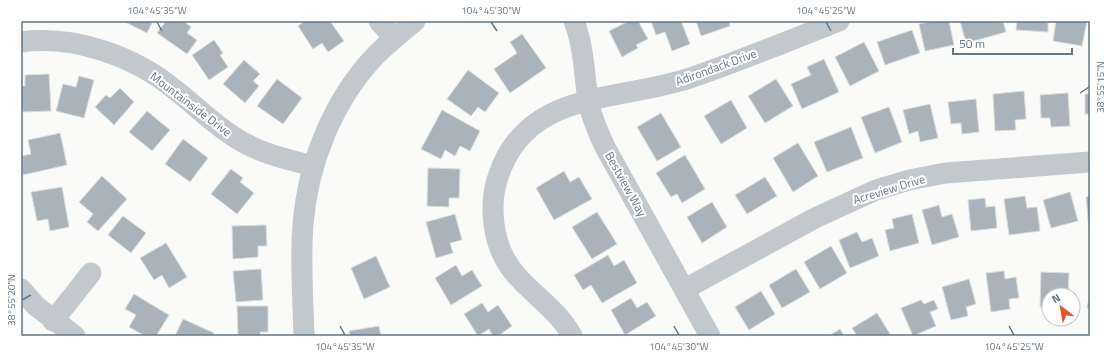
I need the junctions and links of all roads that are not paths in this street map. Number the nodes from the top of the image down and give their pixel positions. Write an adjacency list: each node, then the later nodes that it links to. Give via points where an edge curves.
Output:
1 (379, 21): 5 (street)
2 (415, 21): 5 (street)
3 (574, 21): 7 (street, Bestview Way, via 583,51)
4 (840, 21): 7 (street, Adirondack Drive, via 690,78)
5 (394, 38): 9 (street, via 376,56 334,113)
6 (21, 42): 9 (street, Mountainside Drive, via 52,41 77,44 127,60 173,88 235,138 274,156)
7 (588, 100): 12 (street, Bestview Way, via 605,147); 16 (street, Adirondack Drive, via 558,109 542,118 513,146 502,165 495,186 493,206 494,227 510,269 523,284 555,311)
8 (1090, 162): 12 (street, Acreview Drive, via 946,173 876,190 815,218)
9 (313, 166): 15 (street, via 306,198 302,242)
10 (91, 273): 13 (street)
11 (21, 289): 13 (street, via 36,306)
12 (685, 290): 17 (street, Bestview Way)
13 (54, 320): 14 (street)
14 (75, 336)
15 (304, 336)
16 (572, 336)
17 (710, 336)

